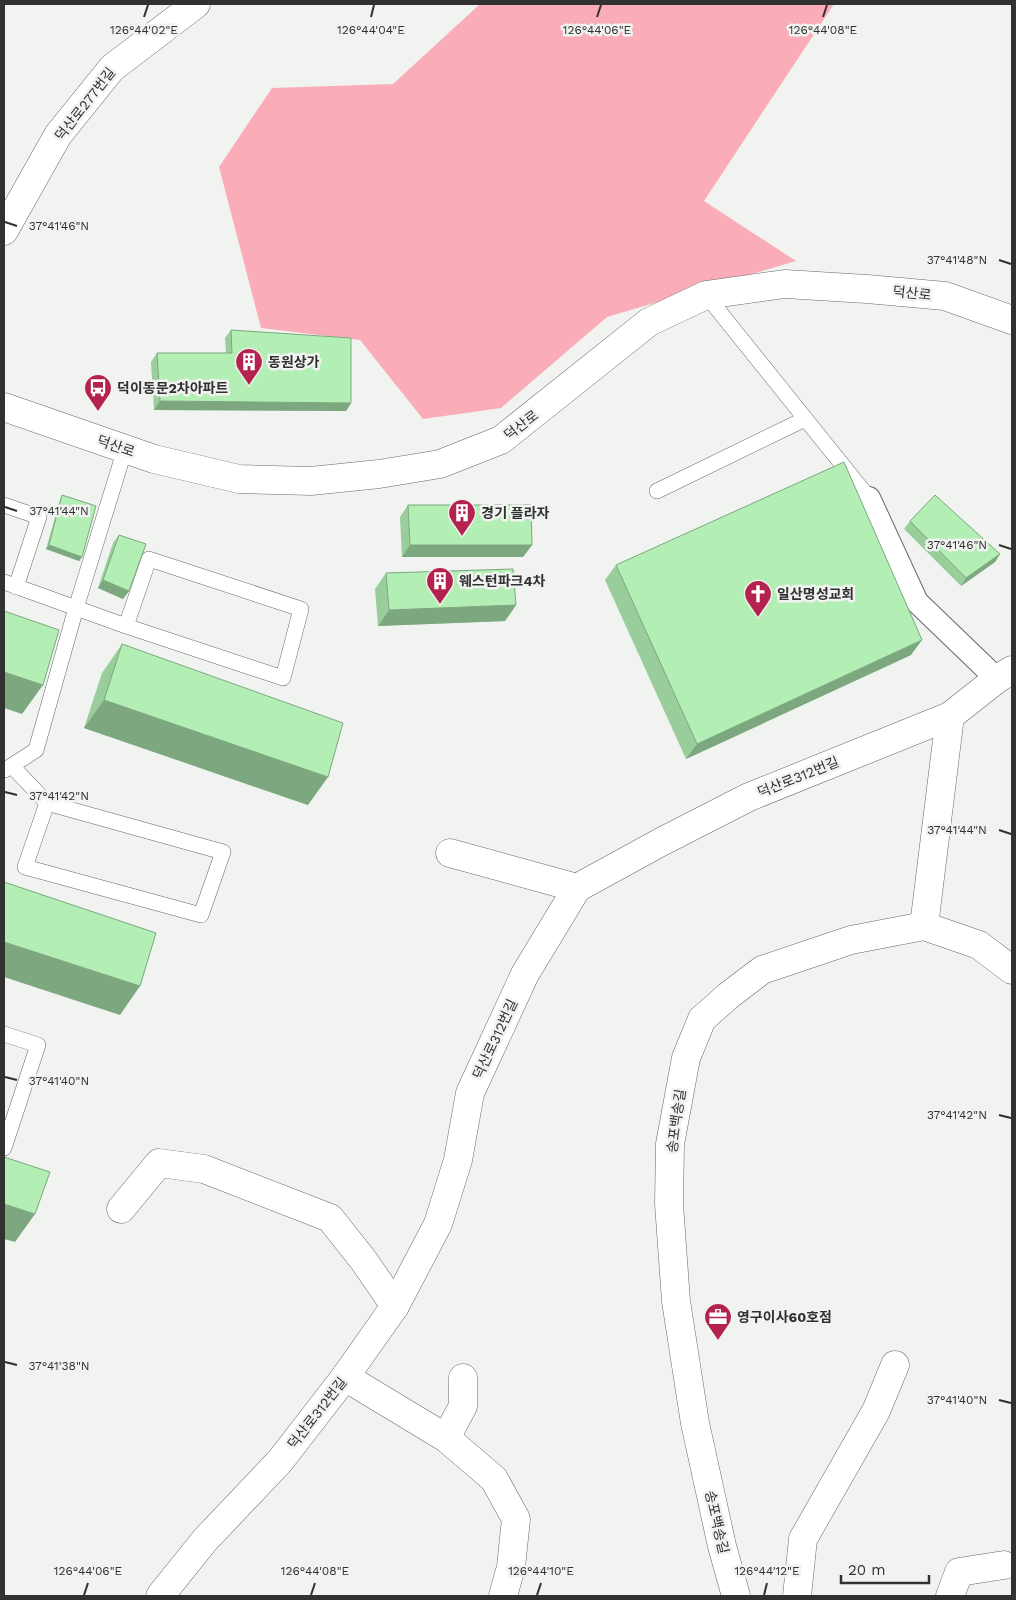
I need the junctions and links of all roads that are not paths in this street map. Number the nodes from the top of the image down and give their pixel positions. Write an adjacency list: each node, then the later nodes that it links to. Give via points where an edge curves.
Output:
1 (196, 4): 2 (street, 덕산로277번길, via 112,68 58,135)
2 (4, 231)
3 (706, 295): 4 (street, 덕산로, via 785,284 866,289 945,296); 6 (lane); 7 (street, 덕산로, via 649,322 501,440 440,464 311,481 239,479)
4 (1012, 320)
5 (4, 407): 7 (street, 덕산로)
6 (805, 419): 8 (lane); 9 (lane)
7 (125, 449): 12 (lane)
8 (658, 491)
9 (869, 498): 14 (street, via 917,602)
10 (4, 505): 11 (lane, via 39,517)
11 (10, 585): 12 (lane)
12 (76, 608): 13 (lane); 16 (lane, via 36,750)
13 (126, 626): 13 (lane, via 283,678 301,609 149,560)
14 (1004, 674): 15 (street, 덕산로312번길)
15 (950, 716): 19 (street, 덕산로312번길, via 749,797); 20 (street)
16 (8, 768): 17 (lane)
17 (47, 803): 17 (lane, via 223,852 201,915 25,867)
18 (450, 853): 19 (street)
19 (577, 888): 25 (street, 덕산로312번길, via 525,974 470,1093 458,1160 438,1224)
20 (924, 926): 21 (street, 송포백송길, via 979,945); 33 (street, 송포백송길, via 851,940 762,970 702,1020 686,1058 670,1144 669,1204 676,1301 695,1423)
21 (1012, 970)
22 (4, 1034): 23 (lane, via 38,1045)
23 (4, 1148)
24 (121, 1209): 25 (street, via 159,1163 204,1169 330,1218)
25 (395, 1306): 27 (street, 덕산로312번길)
26 (895, 1365): 34 (street, via 876,1411 803,1539)
27 (345, 1377): 29 (street); 31 (street, 덕산로312번길, via 280,1462 205,1540)
28 (463, 1378): 29 (street, via 463,1406)
29 (446, 1438): 32 (street, via 494,1479 516,1519 511,1567)
30 (1004, 1565): 35 (street, via 959,1572)
31 (160, 1596)
32 (503, 1596)
33 (736, 1596)
34 (799, 1596)
35 (950, 1596)

